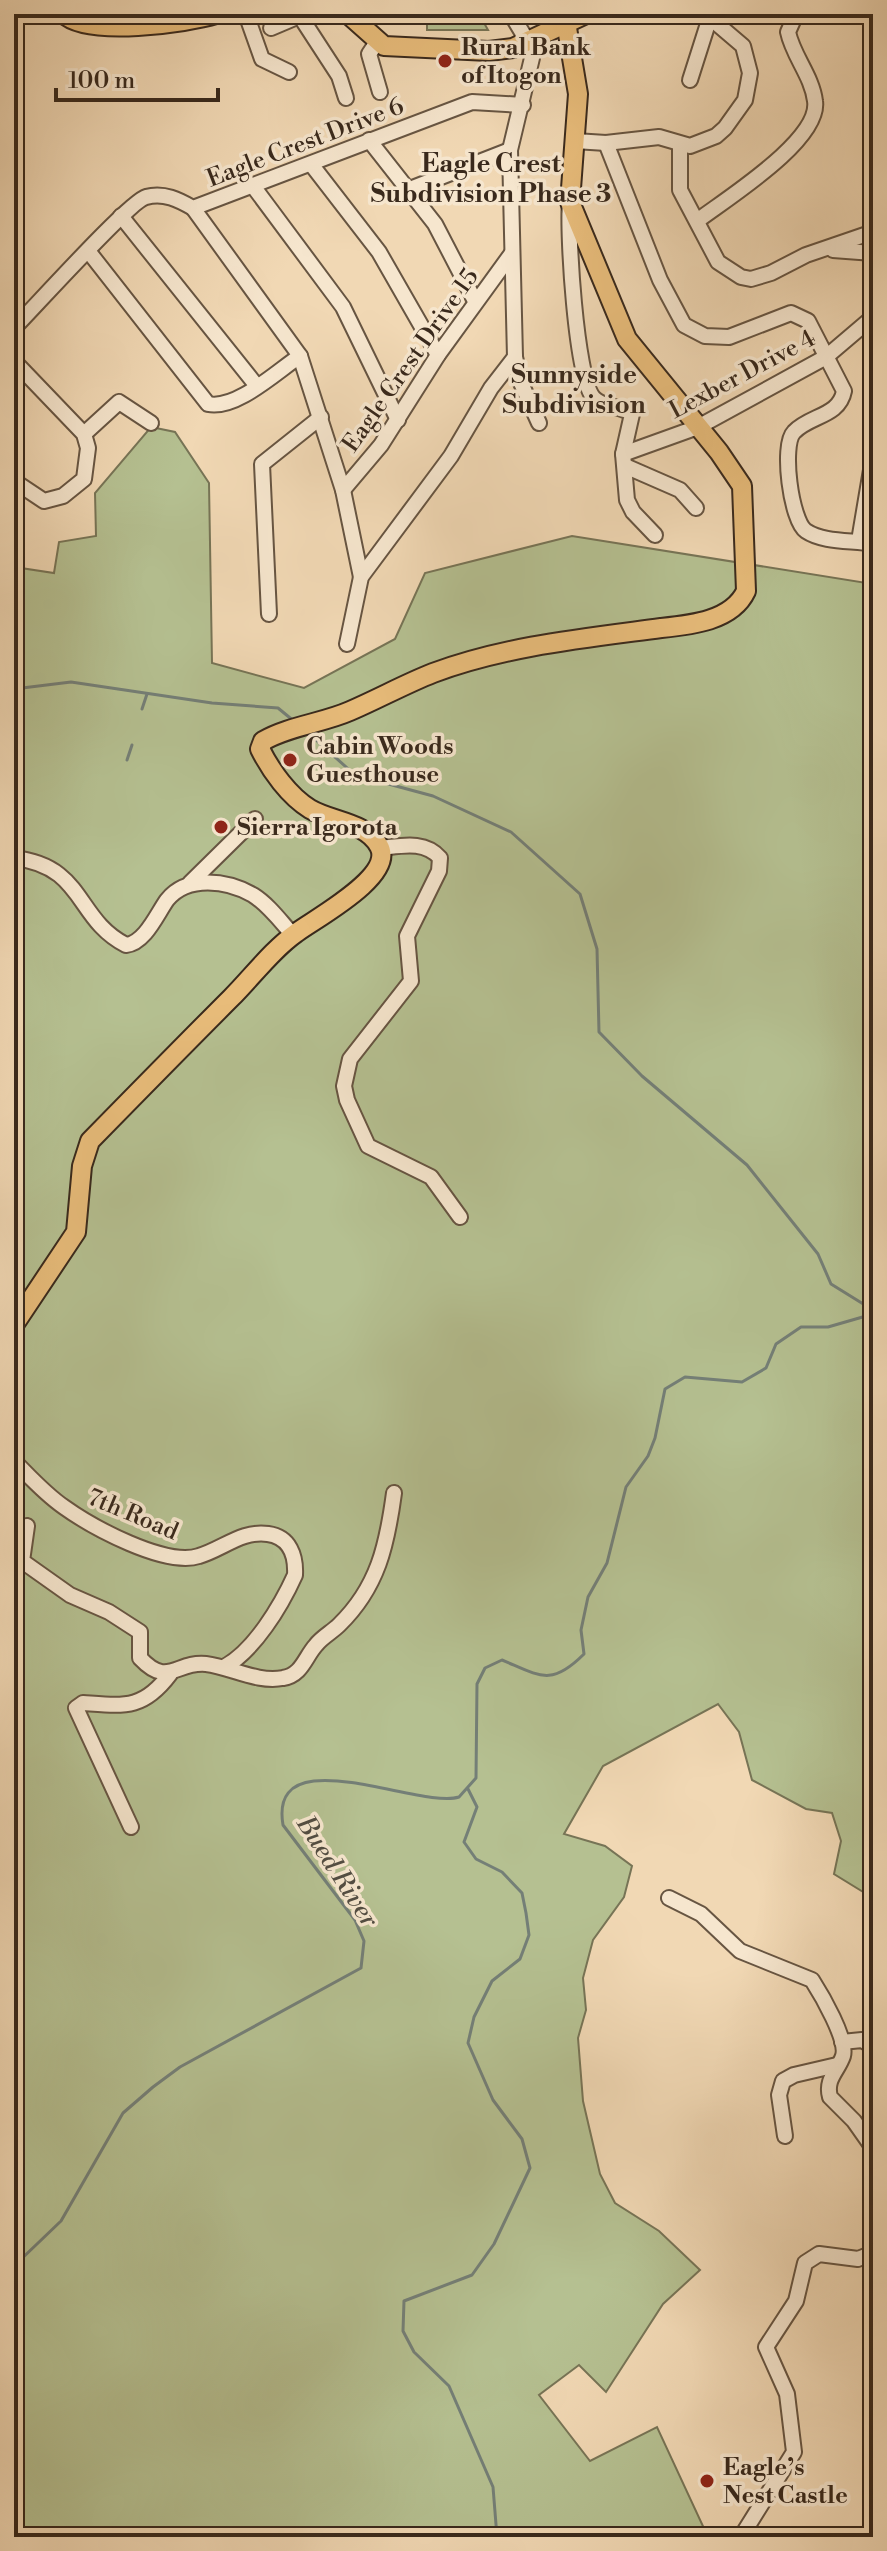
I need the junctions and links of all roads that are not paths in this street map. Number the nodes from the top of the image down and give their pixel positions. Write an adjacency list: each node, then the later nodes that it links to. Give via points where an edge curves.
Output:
1 (64, 14): 2 (main road, via 83,24 145,26)
2 (216, 14)
3 (246, 14): 14 (street, via 262,59)
4 (348, 14): 12 (main road)
5 (511, 14): 13 (street)
6 (586, 14): 10 (main road)
7 (796, 14): 30 (street, via 788,32 815,99 809,128)
8 (302, 15): 11 (street); 17 (street, via 339,76)
9 (710, 16): 15 (street); 22 (street, via 743,46 750,88 737,115 716,136 690,146)
10 (566, 22): 13 (main road); 20 (main road, via 578,94)
11 (271, 28)
12 (377, 42): 13 (main road, via 489,51); 16 (street, via 369,54)
13 (520, 45): 18 (street, via 522,65 530,74)
14 (289, 72)
15 (690, 80)
16 (380, 92)
17 (346, 98)
18 (523, 105): 19 (street, Eagle Crest Drive 6, via 472,102); 23 (street)
19 (369, 140): 24 (street, Eagle Crest Drive 6); 26 (street)
20 (575, 141): 21 (street); 27 (main road)
21 (606, 143): 22 (street, via 641,137); 42 (street, via 660,280 684,325 705,336 729,337 780,316 801,315)
22 (680, 144): 30 (street, via 680,190)
23 (510, 150): 26 (street); 34 (street)
24 (311, 164): 25 (street, Eagle Crest Drive 6); 39 (street, via 379,252)
25 (253, 186): 28 (street, Eagle Crest Drive 6); 46 (street, via 343,307)
26 (410, 189): 36 (street, via 447,243)
27 (570, 202): 49 (main road, via 627,339); 52 (street, via 571,286 588,385 597,401 632,414)
28 (193, 208): 29 (street, Eagle Crest Drive 6, via 165,196 146,197); 40 (street)
29 (121, 216): 33 (street, Eagle Crest Drive 6); 44 (street)
30 (697, 221): 32 (street, via 718,262 741,277 771,273)
31 (873, 232): 32 (street)
32 (824, 249): 35 (street)
33 (89, 252): 38 (street, Eagle Crest Drive 6); 44 (street, via 208,404 234,402)
34 (512, 253): 36 (street, Eagle Crest Drive 15); 41 (street)
35 (873, 253)
36 (475, 301): 39 (street, Eagle Crest Drive 15)
37 (873, 317): 42 (street, Lexber Drive 4)
38 (14, 328)
39 (438, 355): 46 (street, Eagle Crest Drive 15)
40 (300, 356): 44 (street); 45 (street)
41 (515, 357): 48 (street); 58 (street, via 451,456)
42 (826, 357): 49 (street, Lexber Drive 4); 57 (street, via 844,391 833,410 797,428 787,445 797,518 807,532 823,538)
43 (14, 361): 50 (street)
44 (256, 385)
45 (321, 417): 54 (street); 59 (street, via 262,464)
46 (398, 420): 54 (street, Eagle Crest Drive 15)
47 (151, 423): 50 (street, via 119,402)
48 (539, 423)
49 (698, 427): 52 (street, Lexber Drive 4); 62 (main road, via 742,486 746,591 741,603 692,625 575,639 482,658 261,745 274,772 311,810 352,825)
50 (84, 434): 53 (street, via 86,470 78,488 44,501)
51 (873, 458): 57 (street)
52 (624, 460): 55 (street, via 680,490); 56 (street, via 627,500)
53 (14, 481)
54 (343, 490): 58 (street)
55 (696, 508)
56 (655, 535)
57 (866, 542)
58 (361, 577): 60 (street)
59 (269, 614)
60 (347, 644)
61 (255, 819): 64 (street)
62 (381, 848): 65 (main road, via 376,873); 66 (street, via 434,850 439,871 407,936 411,981 356,1047 345,1073 347,1100 368,1146 431,1177)
63 (14, 858): 64 (street, via 57,871 101,926 126,945 137,941 175,891)
64 (190, 883): 65 (street, via 230,886 252,895)
65 (293, 935): 67 (main road, via 90,1141 82,1166 76,1232)
66 (460, 1217)
67 (14, 1325)
68 (14, 1461): 71 (street, 7th Road, via 64,1507 162,1555 198,1557 254,1533 281,1537 291,1548 295,1575 257,1634)
69 (394, 1493): 71 (street, via 384,1557 374,1577 295,1674 270,1679)
70 (27, 1526): 72 (street, via 22,1561 70,1595 140,1632 140,1658)
71 (224, 1667): 72 (street, via 194,1664)
72 (170, 1674): 73 (street, via 151,1695 130,1706 83,1703 76,1708)
73 (131, 1827)
74 (669, 1898): 75 (street, via 701,1914 740,1951 811,1979)
75 (842, 2042): 76 (street, via 862,2040); 77 (street)
76 (873, 2046)
77 (837, 2065): 78 (street, via 783,2081 779,2095); 79 (street, via 830,2097)
78 (785, 2136)
79 (873, 2148)
80 (873, 2253): 81 (street, via 858,2259 819,2254 805,2263 796,2301 768,2340 766,2353 787,2394 794,2452)
81 (741, 2537)

